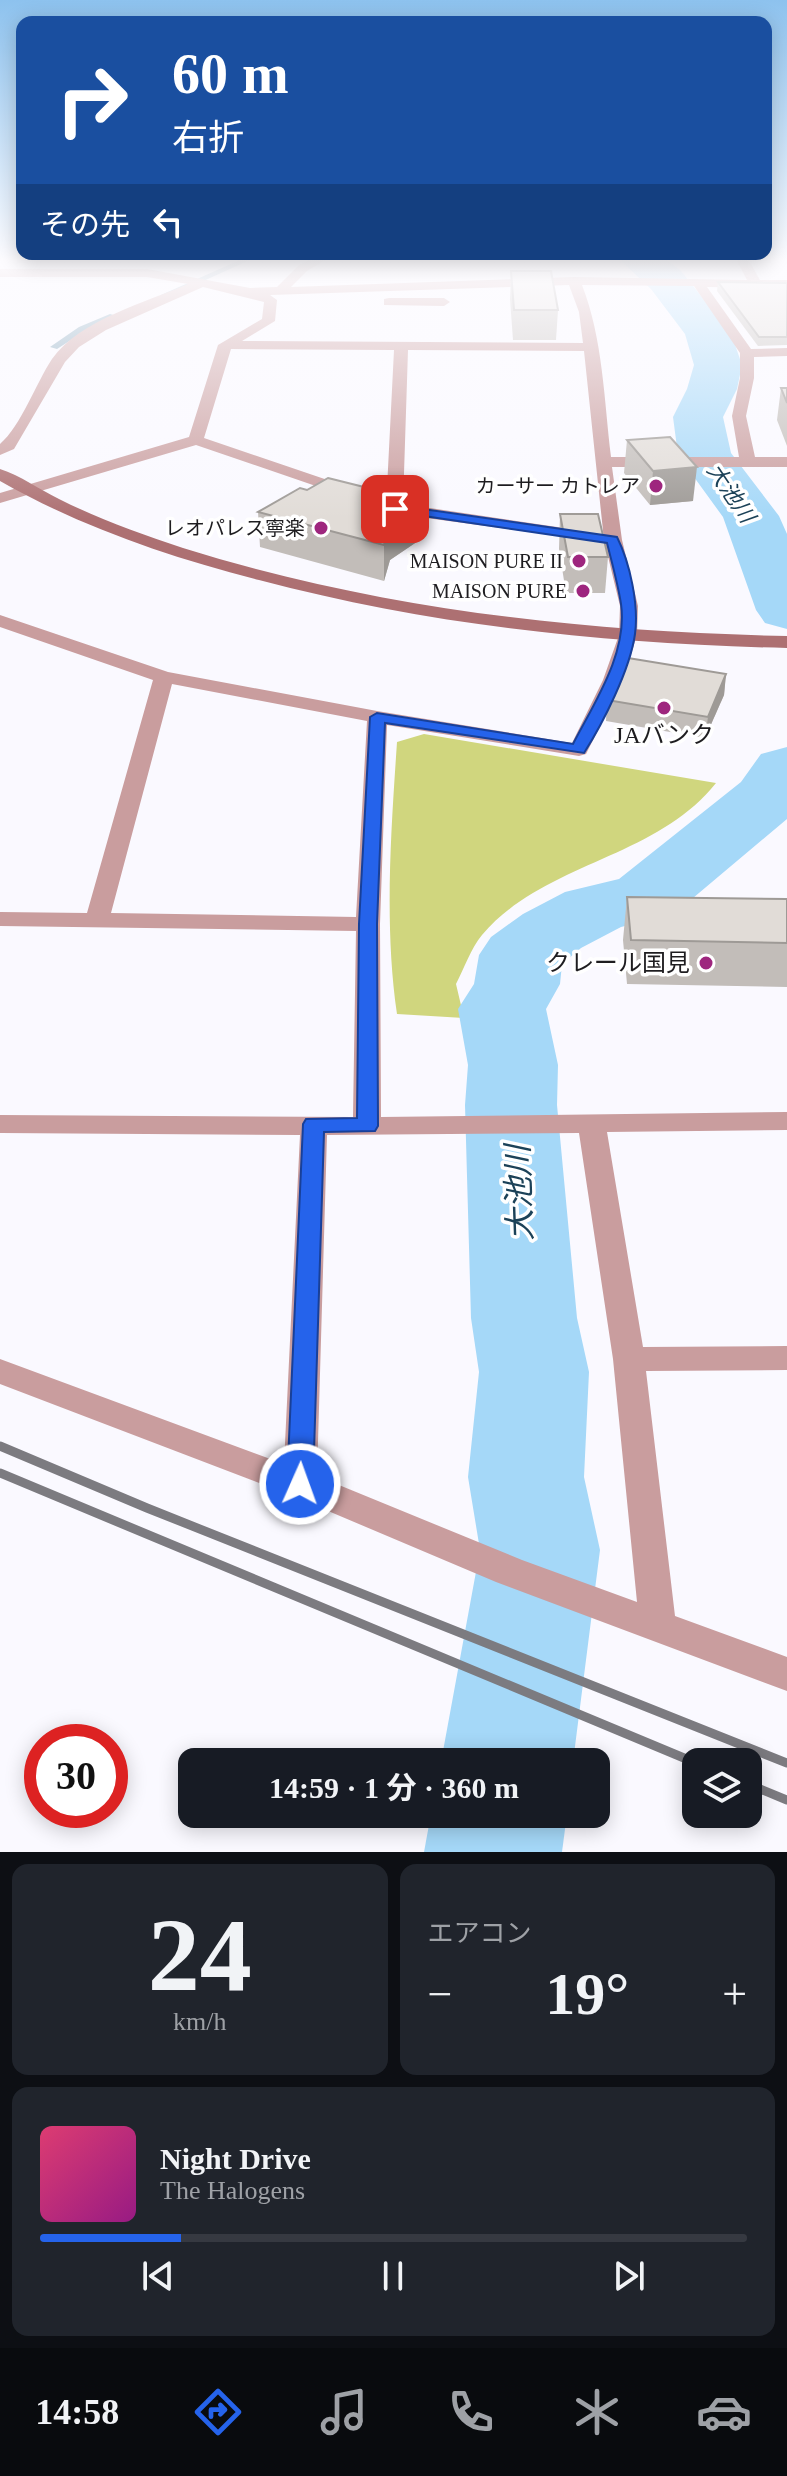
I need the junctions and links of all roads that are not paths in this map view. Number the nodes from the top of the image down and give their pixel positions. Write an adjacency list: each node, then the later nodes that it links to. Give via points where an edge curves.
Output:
1 (73, 345): 10 (street, via 9,446)
2 (225, 345): 9 (street)
3 (300, 345): 5 (street)
4 (741, 345): 8 (street)
5 (401, 346): 6 (street); 17 (street)
6 (592, 347): 11 (street)
7 (787, 352): 8 (street)
8 (747, 353): 12 (street, via 739,416)
9 (196, 440): 15 (street); 17 (street)
10 (0, 450)
11 (605, 462): 12 (street); 18 (street)
12 (748, 462): 13 (street)
13 (787, 462)
14 (0, 474): 15 (street)
15 (28, 491): 16 (street); 20 (street, via 183,554 274,579 466,618)
16 (0, 498)
17 (381, 504): 18 (street)
18 (613, 540): 20 (street, via 629,606)
19 (0, 621): 22 (street)
20 (628, 635): 21 (street); 23 (street, via 579,750)
21 (778, 642)
22 (164, 677): 23 (street); 25 (street)
23 (377, 717): 26 (street)
24 (0, 919): 25 (street)
25 (97, 920): 26 (street)
26 (368, 924): 31 (street)
27 (787, 1121): 28 (street)
28 (581, 1122): 31 (street); 33 (street)
29 (0, 1124): 30 (street)
30 (314, 1124): 31 (street); 35 (street)
31 (367, 1126)
32 (787, 1358): 33 (street)
33 (629, 1359): 36 (street)
34 (0, 1371): 35 (street)
35 (300, 1484): 36 (street)
36 (658, 1627): 37 (street)
37 (787, 1674)

